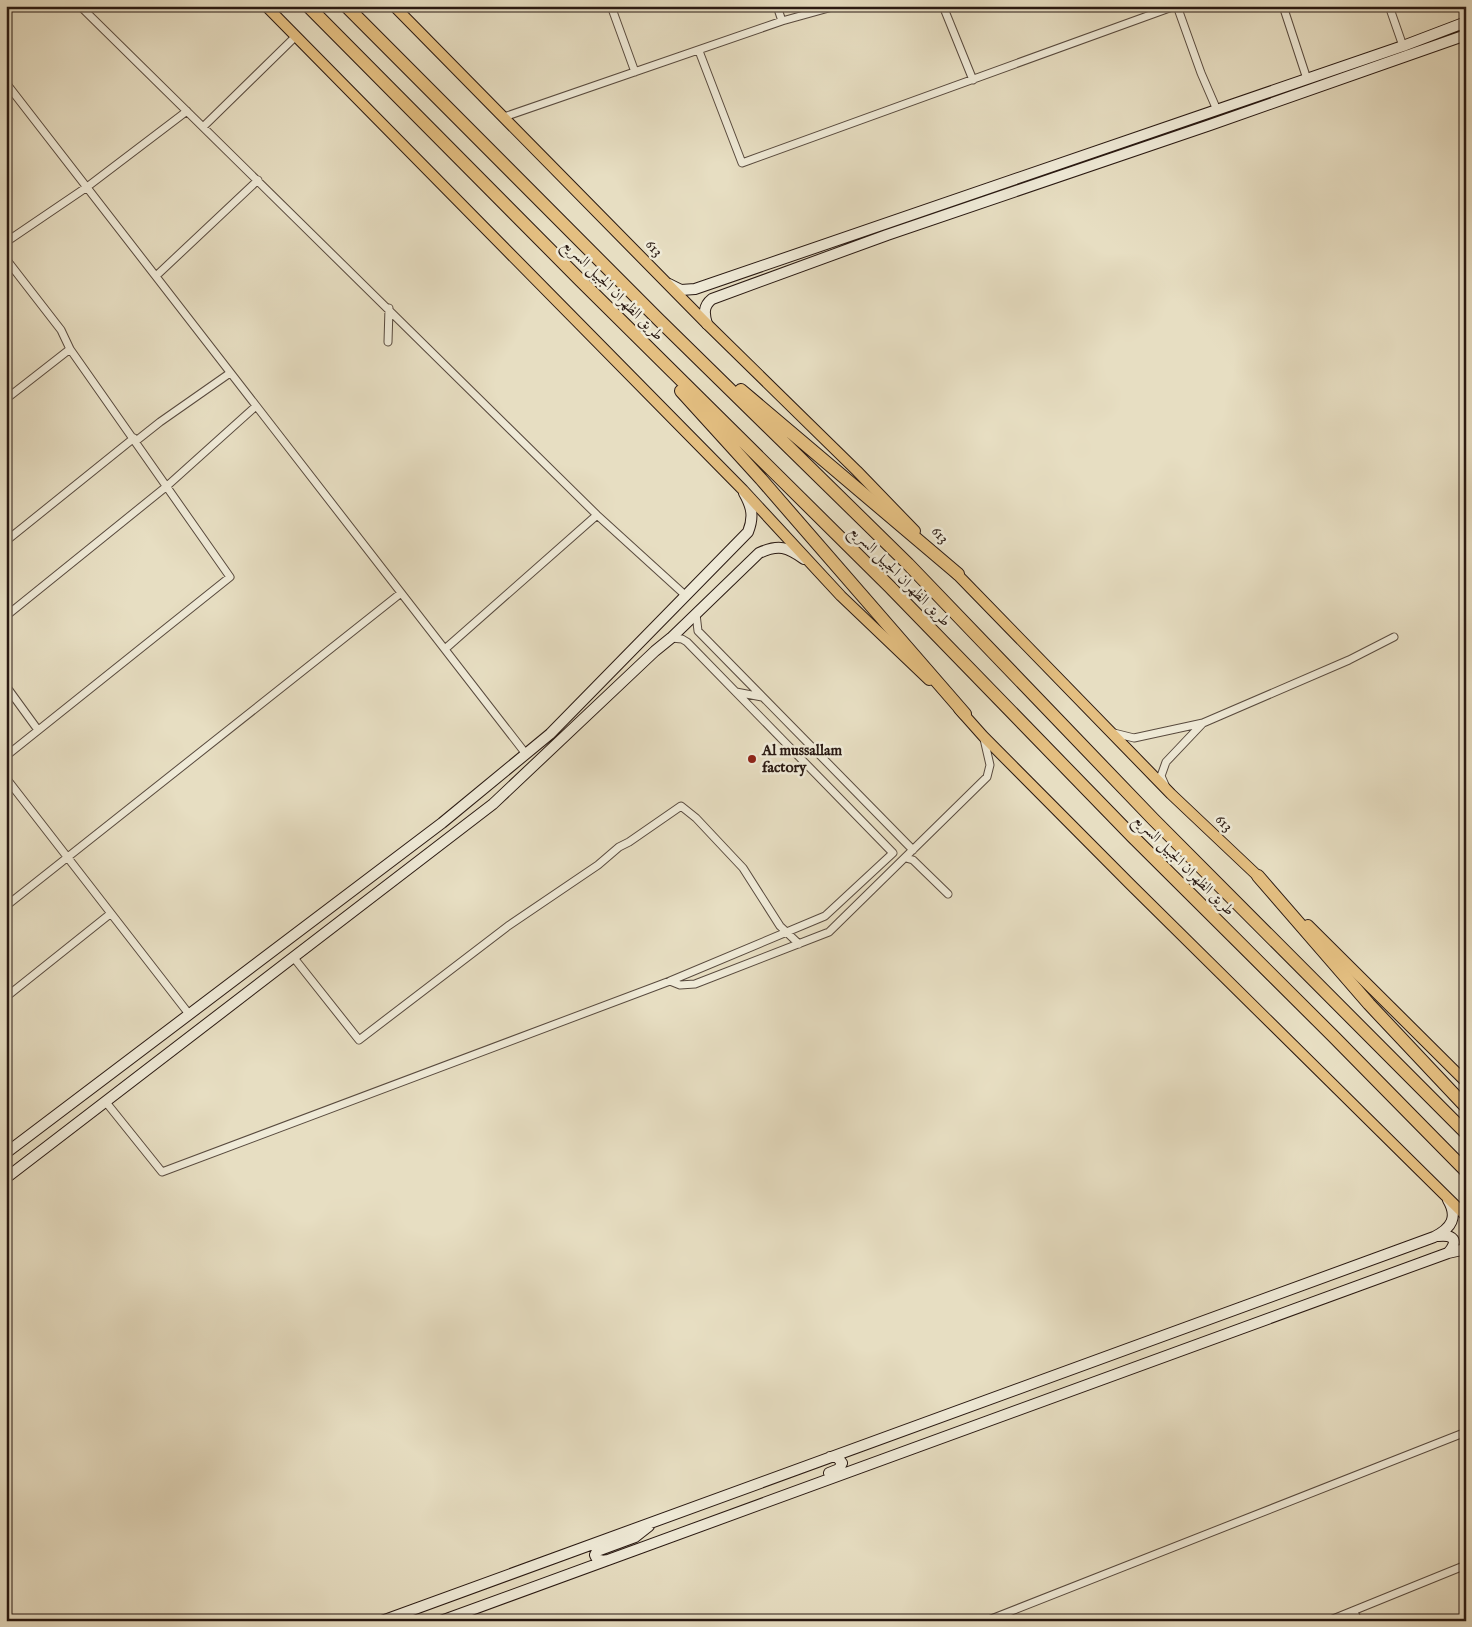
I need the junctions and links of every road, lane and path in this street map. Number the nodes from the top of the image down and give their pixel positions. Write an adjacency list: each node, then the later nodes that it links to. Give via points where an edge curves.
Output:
1 (80, 6): 26 (street)
2 (266, 6): 17 (main road)
3 (308, 6): 34 (highway, طريق الظهران الجبيل السريع)
4 (346, 6): 18 (highway, طريق الظهران الجبيل السريع)
5 (352, 6): 18 (highway)
6 (394, 6): 27 (main road, 613)
7 (611, 6): 21 (street)
8 (777, 6): 14 (street)
9 (836, 6): 14 (street)
10 (943, 6): 23 (street)
11 (1176, 6): 23 (street); 25 (street)
12 (1282, 6): 22 (street)
13 (1390, 6): 19 (street)
14 (782, 22): 20 (street)
15 (1466, 22): 19 (street)
16 (1466, 34): 38 (street, via 1210,126 886,235 712,299 704,309)
17 (296, 36): 28 (street); 46 (main road)
18 (386, 46): 37 (highway, طريق الظهران الجبيل السريع)
19 (1403, 46): 22 (street)
20 (699, 51): 21 (street); 23 (street, via 742,164)
21 (635, 72): 27 (street)
22 (1307, 79): 25 (street)
23 (973, 80)
24 (6, 83): 30 (street)
25 (1217, 110): 35 (street, via 695,289 681,290)
26 (187, 111): 28 (street); 30 (street)
27 (504, 117): 35 (main road, 613)
28 (203, 127): 29 (street)
29 (258, 180): 33 (street); 36 (street)
30 (87, 188): 31 (street); 33 (street)
31 (6, 242)
32 (6, 259): 40 (street, via 61,330)
33 (156, 276): 41 (street)
34 (580, 280): 61 (highway, via 761,479); 89 (highway, طريق الظهران الجبيل السريع, via 889,586 1132,836)
35 (668, 284): 38 (main road, 613)
36 (389, 308): 39 (street); 47 (street)
37 (658, 319): 50 (highway); 87 (highway, طريق الظهران الجبيل السريع, via 908,564 1154,820)
38 (707, 324): 50 (main road, 613)
39 (388, 342)
40 (70, 349): 42 (street); 44 (street)
41 (230, 373): 43 (street); 44 (street)
42 (6, 399)
43 (256, 406): 45 (street); 51 (street)
44 (134, 440): 45 (street); 48 (street)
45 (167, 486): 54 (street); 64 (street, via 230,577)
46 (743, 490): 49 (main road); 52 (street, via 752,513 748,532)
47 (597, 515): 52 (street); 57 (street)
48 (6, 541)
49 (811, 564): 53 (street, via 791,550 770,548 759,553); 61 (main road)
50 (958, 574): 63 (main road, 613)
51 (401, 594): 57 (street); 72 (street)
52 (686, 595): 66 (street, via 550,734)
53 (696, 614): 55 (street); 60 (street, via 698,631)
54 (6, 616)
55 (671, 638): 59 (street, via 687,642); 80 (street, via 493,804)
56 (1394, 638): 62 (street)
57 (445, 649): 66 (street)
58 (6, 686): 64 (street)
59 (738, 694): 60 (street); 71 (street)
60 (763, 698): 70 (street)
61 (965, 714): 65 (main road)
62 (1203, 724): 63 (street, via 1134,738); 69 (street, via 1166,762 1162,776)
63 (1106, 729): 69 (main road, 613)
64 (38, 730): 67 (street)
65 (984, 736): 70 (street, via 990,765 987,777); 91 (main road)
66 (526, 754): 83 (street, via 442,823)
67 (6, 756)
68 (6, 778): 72 (street)
69 (1171, 794): 74 (main road, 613)
70 (913, 850): 73 (street)
71 (893, 853): 73 (street); 78 (street, via 825,916)
72 (68, 858): 76 (street); 77 (street)
73 (904, 859): 75 (street, via 914,860); 79 (street, via 829,932)
74 (1258, 876): 84 (main road, 613); 86 (highway, via 1369,1004)
75 (948, 894)
76 (6, 906)
77 (110, 914): 82 (street); 83 (street)
78 (786, 933): 79 (street); 80 (street, via 743,868 681,806 508,926 359,1040); 81 (street)
79 (799, 944): 81 (street, via 695,984 680,985)
80 (294, 958): 85 (street)
81 (670, 981): 85 (street, via 162,1172)
82 (6, 997)
83 (189, 1014): 88 (street)
84 (1466, 1082)
85 (106, 1102): 90 (street)
86 (1466, 1107)
87 (1466, 1133)
88 (6, 1153)
89 (1466, 1171)
90 (6, 1178)
91 (1446, 1197): 92 (main road); 93 (street, via 1453,1208 1452,1221)
92 (1466, 1216)
93 (1434, 1237): 95 (street, via 1444,1235 1453,1238 1453,1247); 97 (street)
94 (1466, 1249): 95 (street)
95 (1448, 1254): 98 (street)
96 (1466, 1432): 105 (street)
97 (830, 1457): 98 (street, via 839,1458 840,1469 812,1479); 99 (street)
98 (779, 1498): 100 (street)
99 (655, 1520): 100 (street, via 635,1537 597,1551 597,1559); 103 (street)
100 (608, 1560): 104 (street)
101 (1466, 1565): 102 (street)
102 (1354, 1610): 106 (street); 107 (street)
103 (382, 1621)
104 (441, 1621)
105 (986, 1621)
106 (1328, 1621)
107 (1359, 1621)

